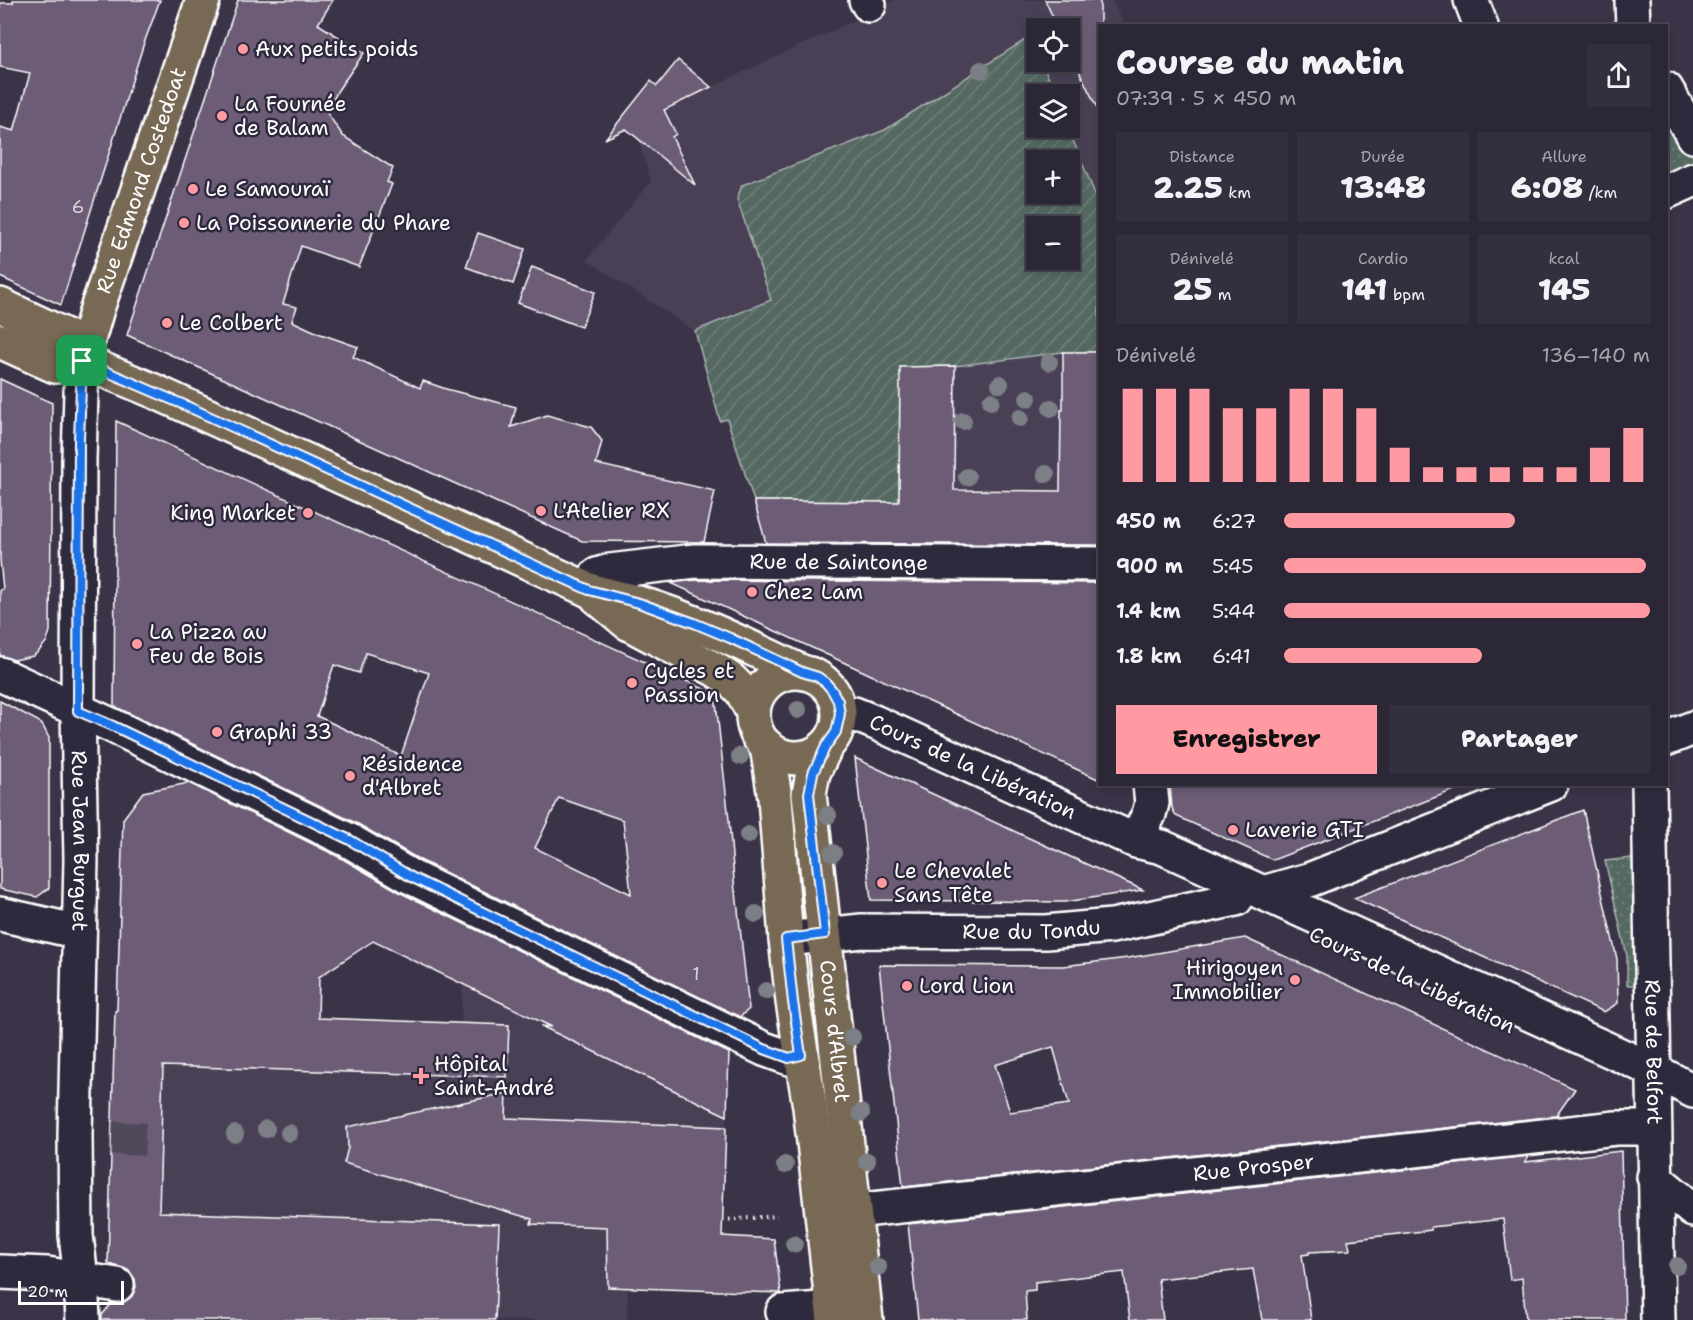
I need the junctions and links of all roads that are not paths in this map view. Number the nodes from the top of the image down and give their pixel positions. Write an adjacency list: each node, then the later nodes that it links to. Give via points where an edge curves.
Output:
1 (203, 0): 12 (main road, Rue Edmond Costedoat)
2 (1471, 0): 4 (street)
3 (1632, 0): 5 (street)
4 (1480, 24)
5 (1633, 24)
6 (1668, 92): 7 (street)
7 (1693, 136)
8 (1693, 180): 9 (street)
9 (1668, 191)
10 (0, 305): 12 (main road, via 66,336)
11 (0, 341): 12 (main road, via 55,366)
12 (82, 361): 14 (main road); 17 (street, Rue Jean Burguet)
13 (1098, 564): 14 (street, Rue de Saintonge, via 695,561 610,571 597,575)
14 (589, 590): 15 (main road, via 694,623); 18 (main road, via 628,623 731,680)
15 (802, 672): 18 (main road, via 775,677 761,689); 19 (main road, via 826,683 838,701)
16 (0, 674): 17 (street)
17 (78, 711): 30 (street, Rue Jean Burguet); 33 (street, via 350,840 411,877 764,1049 789,1058)
18 (753, 712): 22 (main road, via 756,731)
19 (840, 714): 23 (main road, via 836,732); 27 (street, Cours de la Libération, via 854,714 874,722)
20 (1693, 728): 21 (street)
21 (1668, 738)
22 (766, 746): 23 (main road, via 794,758 811,755); 32 (main road, Cours d'Albret, via 775,798)
23 (826, 746): 31 (main road, Cours d'Albret, via 813,773 809,794)
24 (1150, 786): 27 (street, via 1152,803)
25 (1546, 786): 28 (street, Rue du Tondu, via 1309,880)
26 (1649, 786): 34 (street, Rue de Belfort)
27 (1136, 841): 28 (street, Cours de la Libération, via 1162,847)
28 (1250, 896): 31 (street, Rue du Tondu, via 1112,926 1046,933); 34 (street, Cours de la Libération)
29 (0, 914): 30 (street)
30 (79, 932): 42 (street, Rue Jean Burguet, via 75,1136)
31 (825, 934): 32 (street, Rue du Tondu); 40 (main road, Cours d'Albret)
32 (786, 939): 33 (main road, Cours d'Albret)
33 (801, 1055): 45 (main road, Cours d'Albret)
34 (1654, 1081): 35 (street, Cours de la Libération); 36 (street, Cours de la Libération); 37 (street, Rue de Belfort)
35 (1693, 1091)
36 (1693, 1112)
37 (1654, 1128): 38 (street, Rue de Belfort); 40 (street, Rue Prosper, via 1604,1129)
38 (1654, 1177): 39 (street); 48 (street, Rue de Belfort)
39 (1693, 1210)
40 (854, 1211): 47 (main road, Cours d'Albret)
41 (0, 1272): 42 (street)
42 (81, 1279): 43 (street); 46 (street, Rue Jean Burguet)
43 (117, 1285)
44 (783, 1312): 45 (street)
45 (833, 1314)
46 (83, 1320)
47 (866, 1320)
48 (1658, 1320)

